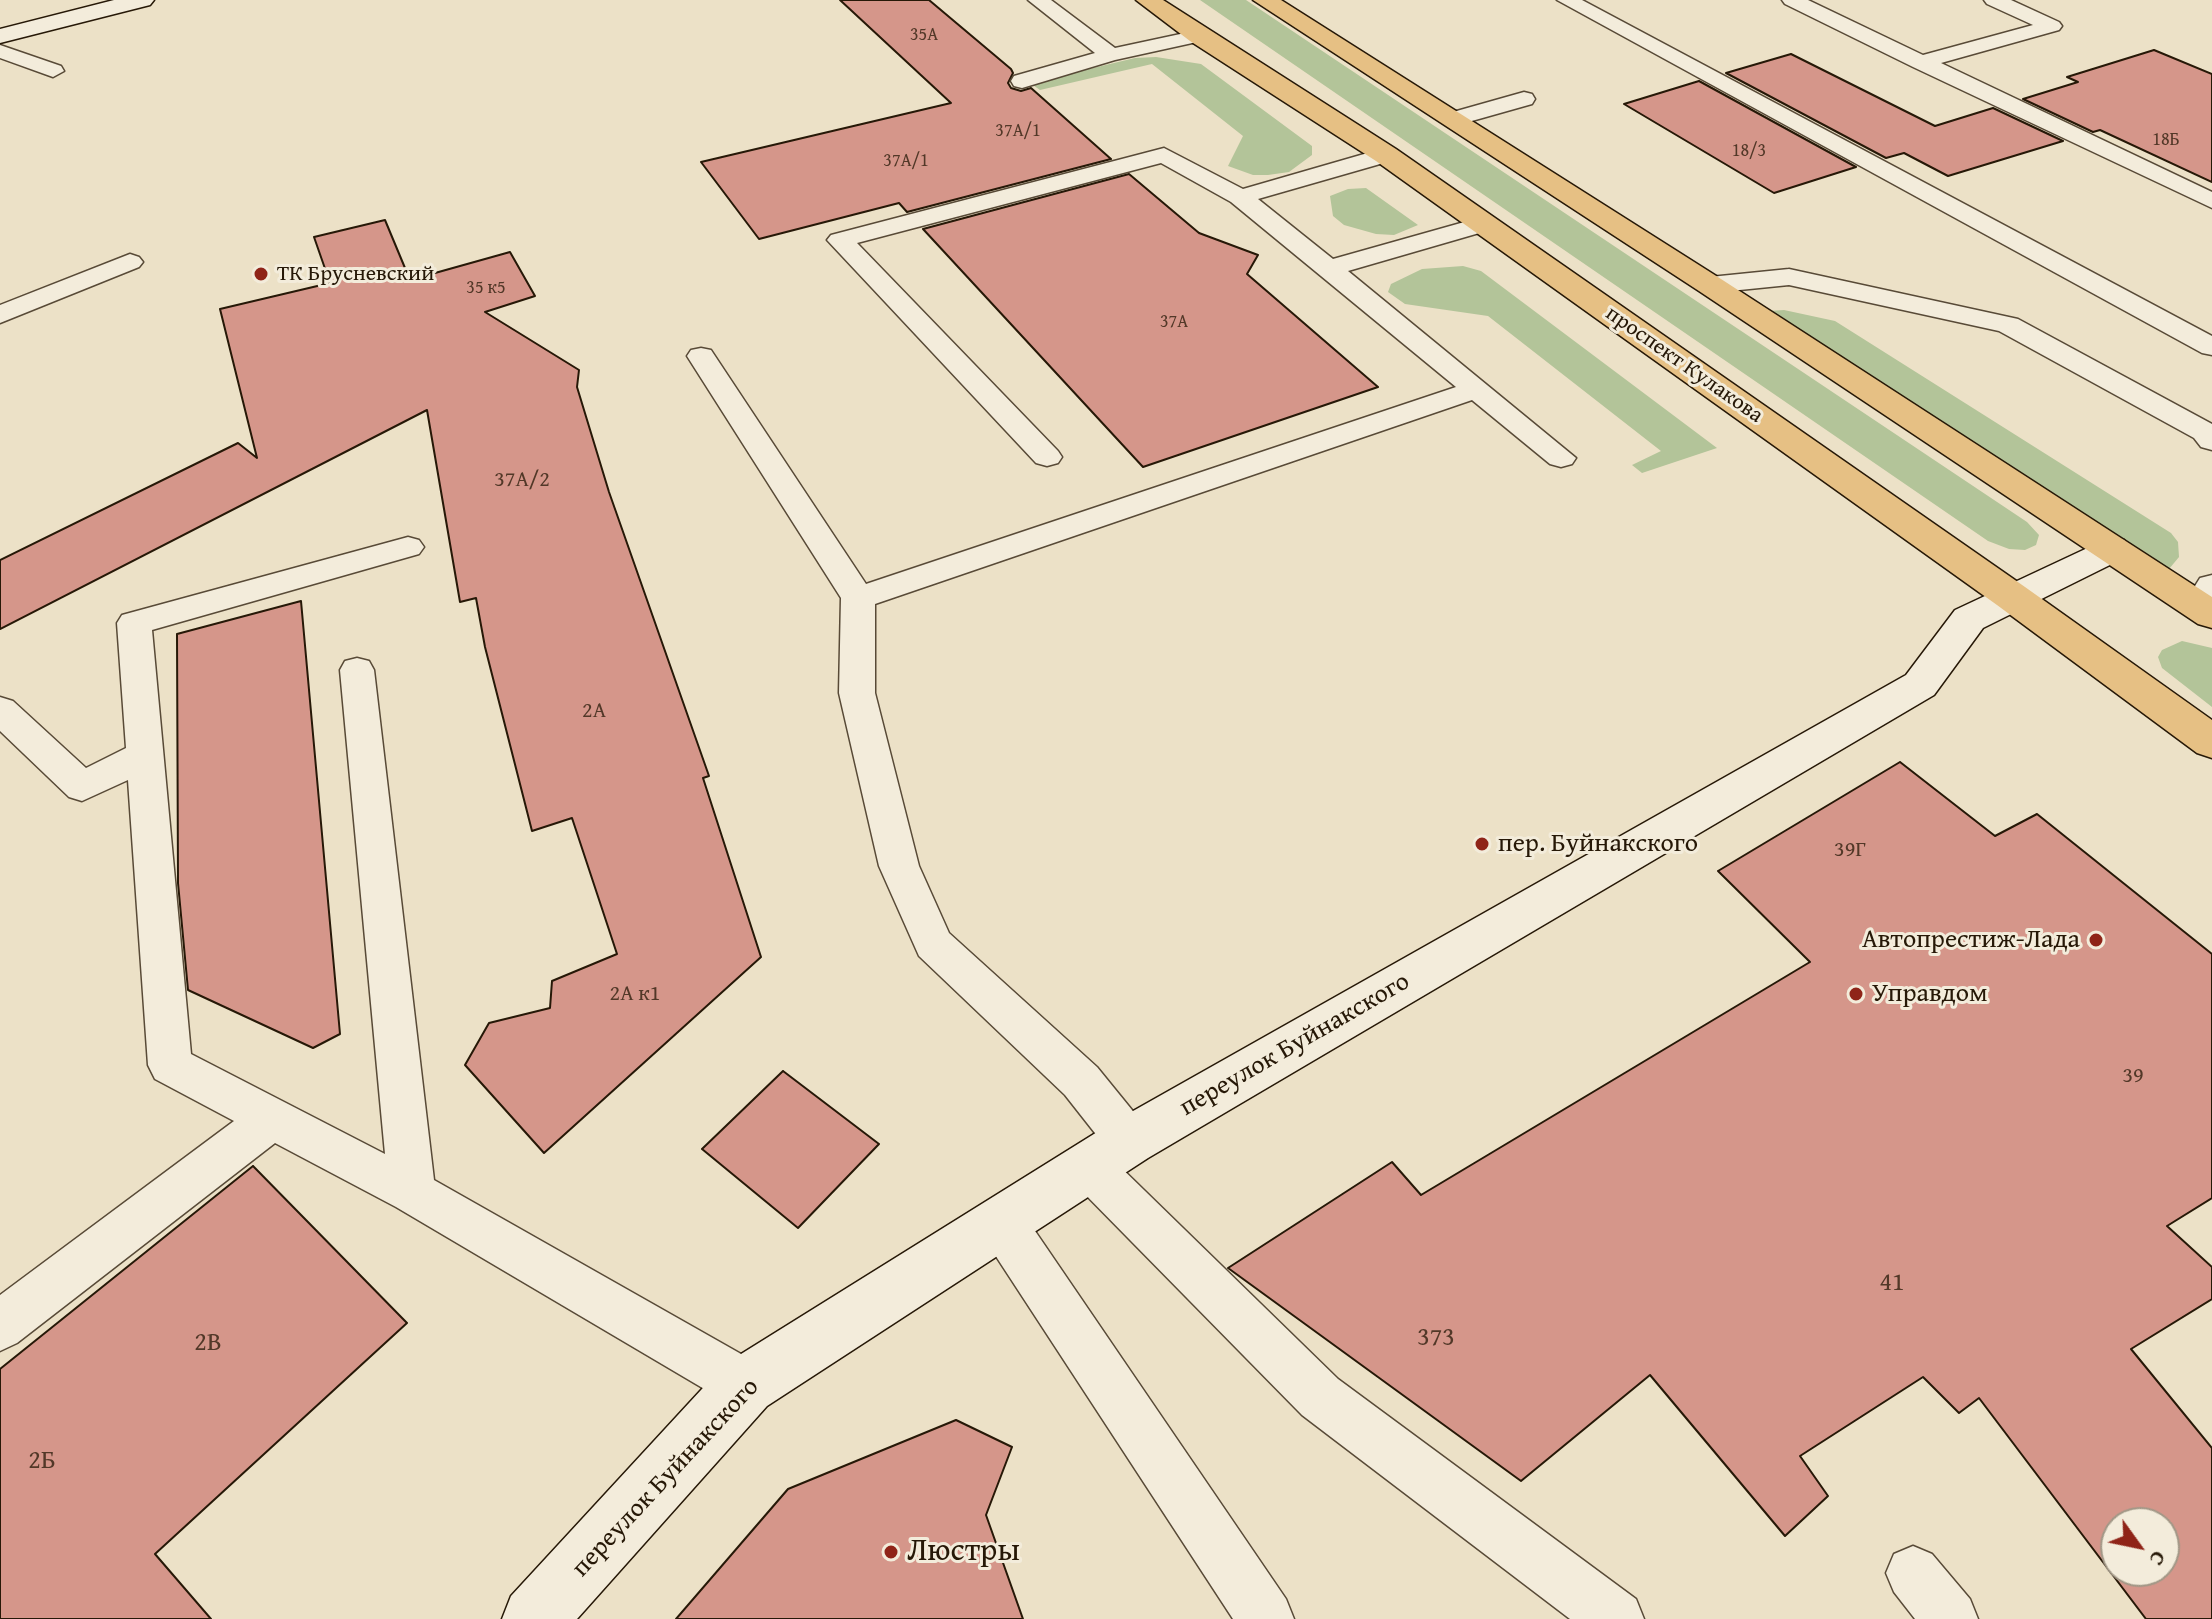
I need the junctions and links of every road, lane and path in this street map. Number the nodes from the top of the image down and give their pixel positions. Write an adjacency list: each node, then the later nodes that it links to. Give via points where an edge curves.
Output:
1 (142, 0): 8 (street)
2 (1038, 0): 11 (lane)
3 (1148, 0): 9 (main road, проспект Кулакова)
4 (1265, 0): 16 (main road)
5 (1567, 0): 25 (lane)
6 (1792, 0): 12 (lane)
7 (1994, 0): 12 (lane, via 2052,26)
8 (0, 36)
9 (1199, 36): 11 (lane); 17 (main road, проспект Кулакова)
10 (0, 51): 13 (lane)
11 (1111, 55): 14 (lane)
12 (1921, 62): 19 (lane)
13 (53, 71)
14 (1022, 81)
15 (1524, 99): 16 (lane)
16 (1454, 119): 23 (main road)
17 (1386, 155): 18 (lane); 20 (main road, проспект Кулакова)
18 (1240, 197): 22 (lane); 29 (lane, via 1164,155 840,240)
19 (2212, 201)
20 (1484, 224): 22 (lane); 33 (main road, проспект Кулакова)
21 (130, 262): 24 (lane)
22 (1328, 269): 27 (lane)
23 (1710, 285): 28 (lane, via 1789,277 2008,325); 32 (main road)
24 (0, 315)
25 (2212, 347)
26 (701, 356): 34 (lane)
27 (1477, 389): 30 (lane); 34 (lane)
28 (2212, 441)
29 (1047, 457)
30 (1561, 458)
31 (408, 547): 39 (lane, via 134,623)
32 (2111, 549): 33 (street, переулок Буйнакского); 35 (main road)
33 (2011, 596): 38 (main road, проспект Кулакова); 41 (street, переулок Буйнакского, via 1969,619 1920,685)
34 (858, 598): 41 (lane, via 857,693 899,866 933,944 1081,1081)
35 (2208, 603)
36 (357, 670): 42 (lane)
37 (0, 710): 39 (lane, via 82,787)
38 (2212, 742)
39 (145, 755): 40 (lane, via 170,1065)
40 (270, 1120): 42 (lane); 44 (lane)
41 (1110, 1154): 43 (street, переулок Буйнакского); 49 (lane, via 1320,1397)
42 (412, 1192): 45 (lane)
43 (1001, 1222): 45 (street, переулок Буйнакского); 48 (lane)
44 (0, 1326)
45 (746, 1385): 47 (street, переулок Буйнакского)
46 (1913, 1573): 50 (lane)
47 (534, 1619)
48 (1266, 1619)
49 (1616, 1619)
50 (1950, 1619)

